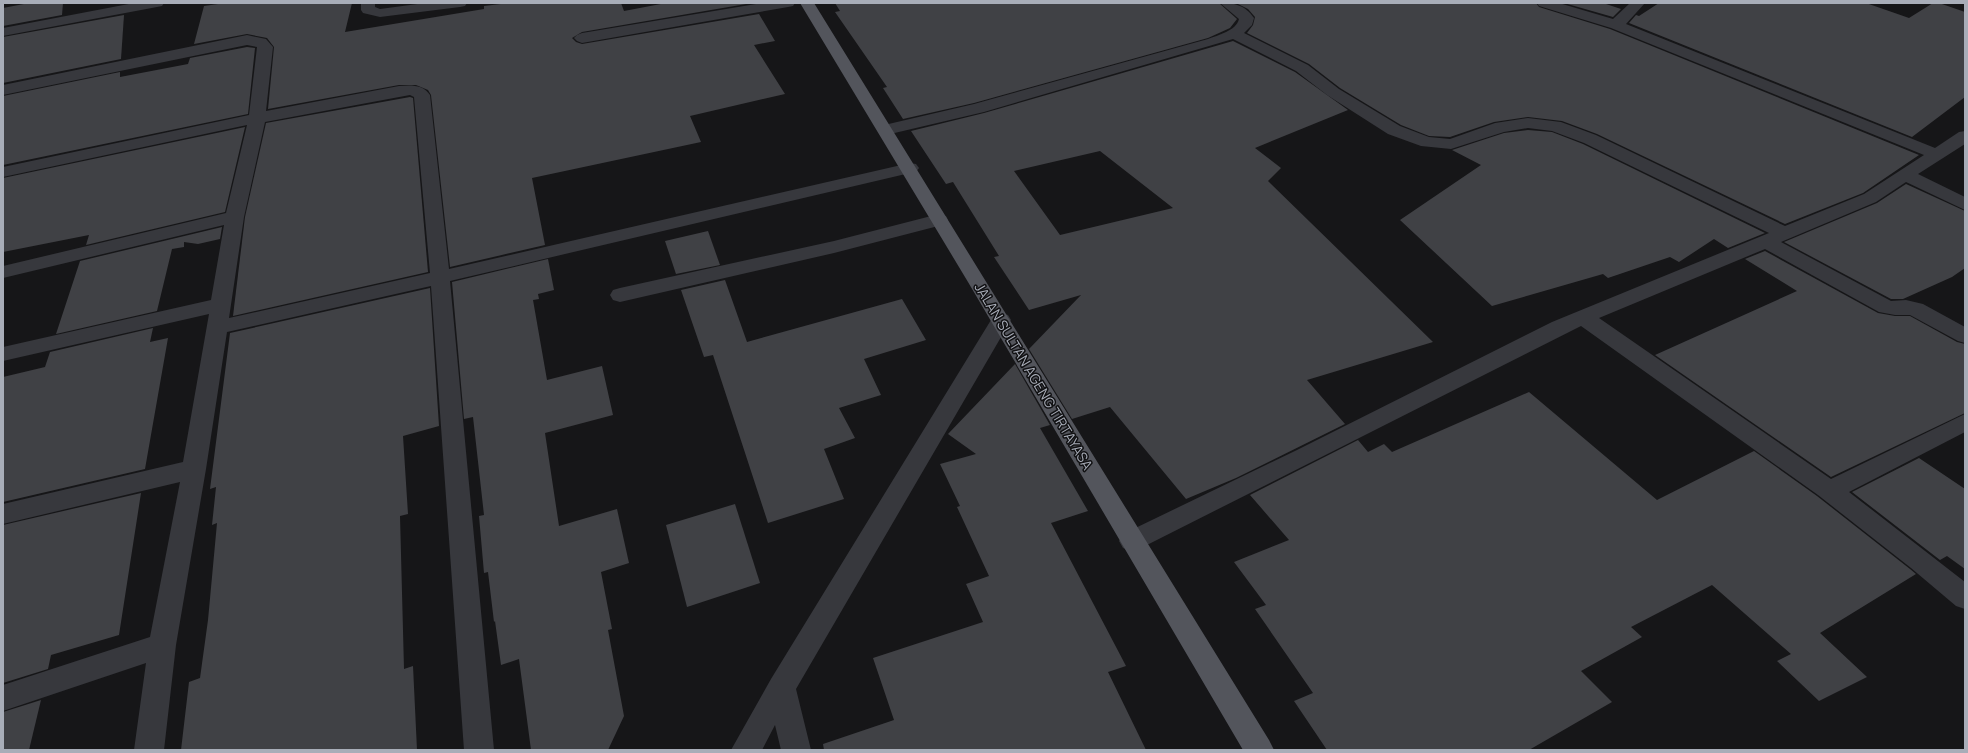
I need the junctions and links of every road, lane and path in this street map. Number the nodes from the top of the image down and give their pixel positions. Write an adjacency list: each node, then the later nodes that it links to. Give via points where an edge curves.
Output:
1 (157, 3): 10 (street)
2 (368, 3): 3 (street, via 368,10 380,13)
3 (460, 3)
4 (788, 3): 12 (street)
5 (807, 3): 15 (main road, JALAN SULTAN AGENG TIRTAYASA)
6 (1227, 3): 11 (street, via 1247,18 1245,25)
7 (1544, 3): 9 (street)
8 (1638, 3): 9 (street)
9 (1616, 25): 17 (street)
10 (3, 32)
11 (1234, 34): 15 (street, via 1084,80); 24 (street, via 1302,68 1333,92 1394,130 1427,142 1451,144 1501,127 1528,123 1555,126 1590,139)
12 (582, 38)
13 (3, 90): 14 (street, via 247,40 261,42 265,47)
14 (257, 118): 19 (street); 22 (street); 27 (street, via 399,91 413,90 422,95)
15 (886, 130): 18 (main road, JALAN SULTAN AGENG TIRTAYASA)
16 (1965, 136): 17 (street)
17 (1936, 154): 20 (street)
18 (910, 168): 23 (main road, JALAN SULTAN AGENG TIRTAYASA); 27 (street)
19 (3, 172)
20 (1906, 175): 21 (street); 24 (street, via 1870,198)
21 (1965, 204)
22 (235, 217): 26 (street); 29 (street)
23 (939, 220): 28 (street, via 834,247); 31 (main road, JALAN SULTAN AGENG TIRTAYASA)
24 (1786, 234): 25 (street)
25 (1766, 242): 30 (street); 33 (street, via 1886,307 1916,309)
26 (3, 272)
27 (440, 278): 32 (street); 45 (street)
28 (620, 295)
29 (222, 304): 32 (street); 34 (street)
30 (1584, 318): 37 (street); 39 (street)
31 (1001, 320): 39 (main road, JALAN SULTAN AGENG TIRTAYASA); 42 (street)
32 (218, 327): 36 (street)
33 (1965, 336)
34 (3, 354)
35 (1965, 422): 37 (street)
36 (194, 469): 38 (street); 41 (street)
37 (1829, 491): 40 (street, via 1931,568)
38 (3, 514)
39 (1132, 541): 48 (main road, JALAN SULTAN AGENG TIRTAYASA)
40 (1965, 598)
41 (162, 645): 43 (street); 44 (street)
42 (781, 688): 46 (street); 47 (street)
43 (3, 698)
44 (149, 750)
45 (479, 750)
46 (746, 750)
47 (796, 750)
48 (1260, 750)

